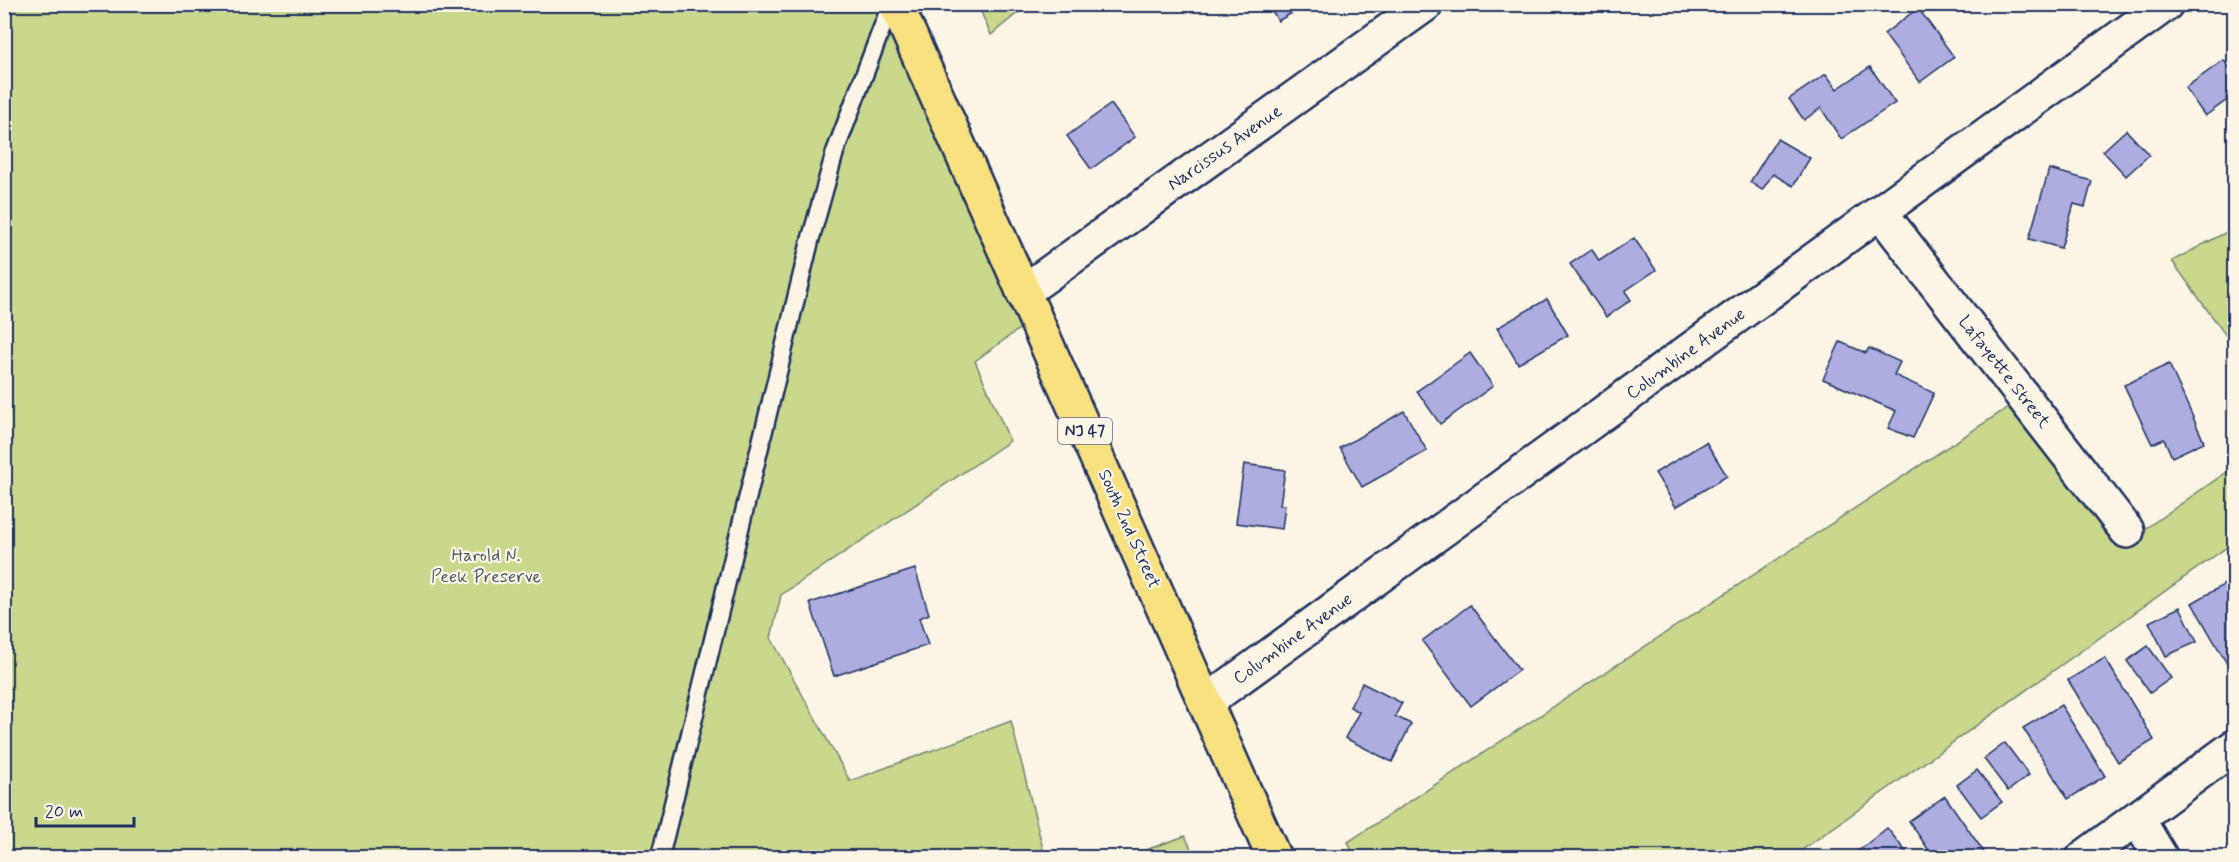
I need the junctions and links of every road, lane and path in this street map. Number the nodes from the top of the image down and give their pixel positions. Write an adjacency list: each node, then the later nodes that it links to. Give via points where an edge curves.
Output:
1 (891, 4): 11 (lane, via 835,152 813,230)
2 (896, 4): 6 (main road, South 2nd Street / NJ 47)
3 (1426, 4): 6 (street, Narcissus Avenue)
4 (2166, 4): 5 (street, Columbine Avenue)
5 (1881, 213): 7 (street, Lafayette Street); 8 (street, Columbine Avenue)
6 (1023, 292): 8 (main road, South 2nd Street / NJ 47)
7 (2127, 531)
8 (1206, 702): 12 (main road, South 2nd Street / NJ 47)
9 (2235, 747): 10 (street)
10 (2137, 818): 13 (street); 14 (street)
11 (658, 858)
12 (1274, 858)
13 (2083, 858)
14 (2161, 858)

